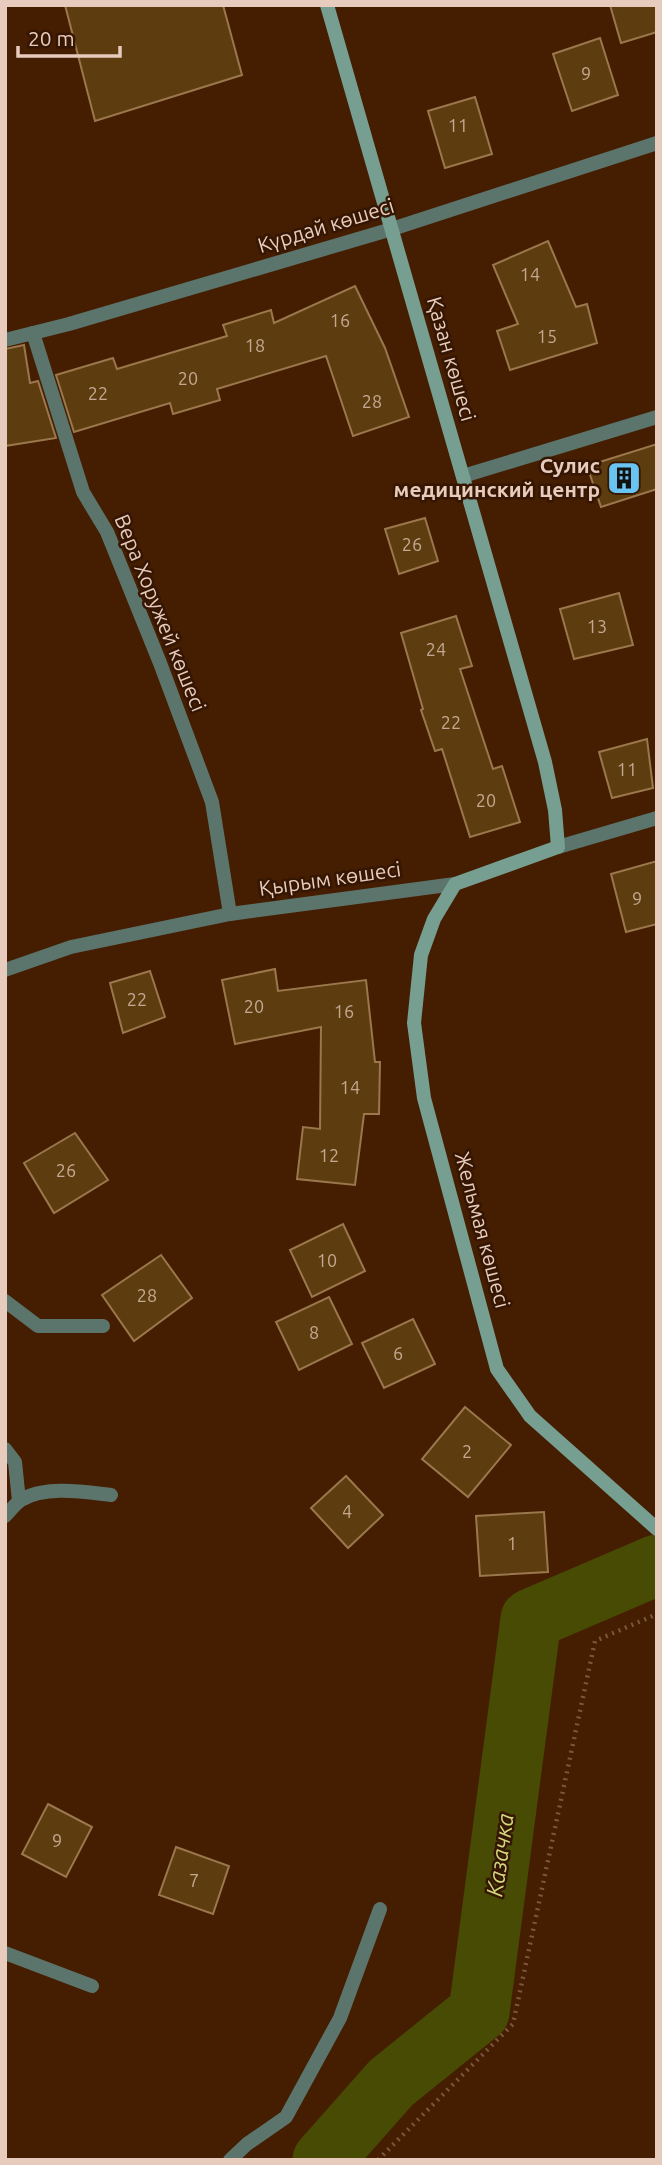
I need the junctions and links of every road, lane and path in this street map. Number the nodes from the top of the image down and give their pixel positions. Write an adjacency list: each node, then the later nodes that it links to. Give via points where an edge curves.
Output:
1 (327, 5): 3 (street, Қазан көшесі)
2 (657, 143): 3 (street, Күрдай көшесі)
3 (392, 229): 4 (street, Күрдай көшесі); 7 (street, Қазан көшесі)
4 (33, 333): 5 (street, Күрдай көшесі); 11 (street, Вера Хоружей көшесі, via 83,492 107,532 212,802)
5 (5, 340)
6 (657, 417): 7 (street)
7 (463, 476): 9 (street, Қазан көшесі, via 545,762)
8 (657, 818): 9 (street, Қырым көшесі)
9 (558, 848): 10 (street, Қырым көшесі)
10 (455, 884): 11 (street, Қырым көшесі); 19 (street, Жельмая көшесі, via 421,955 414,1023 424,1098 498,1369 530,1416)
11 (230, 914): 12 (street, Қырым көшесі, via 71,947)
12 (5, 970)
13 (5, 1301): 14 (street, via 38,1326)
14 (103, 1326)
15 (5, 1449): 17 (street, via 15,1462)
16 (111, 1495): 17 (street, via 70,1491 33,1494)
17 (19, 1501): 18 (street)
18 (5, 1516)
19 (657, 1530)
20 (657, 1614): 25 (path, via 594,1641 513,2024)
21 (380, 1909): 24 (street, via 340,2018 286,2117)
22 (5, 1953): 23 (street)
23 (92, 1986)
24 (230, 2160)
25 (377, 2160)

